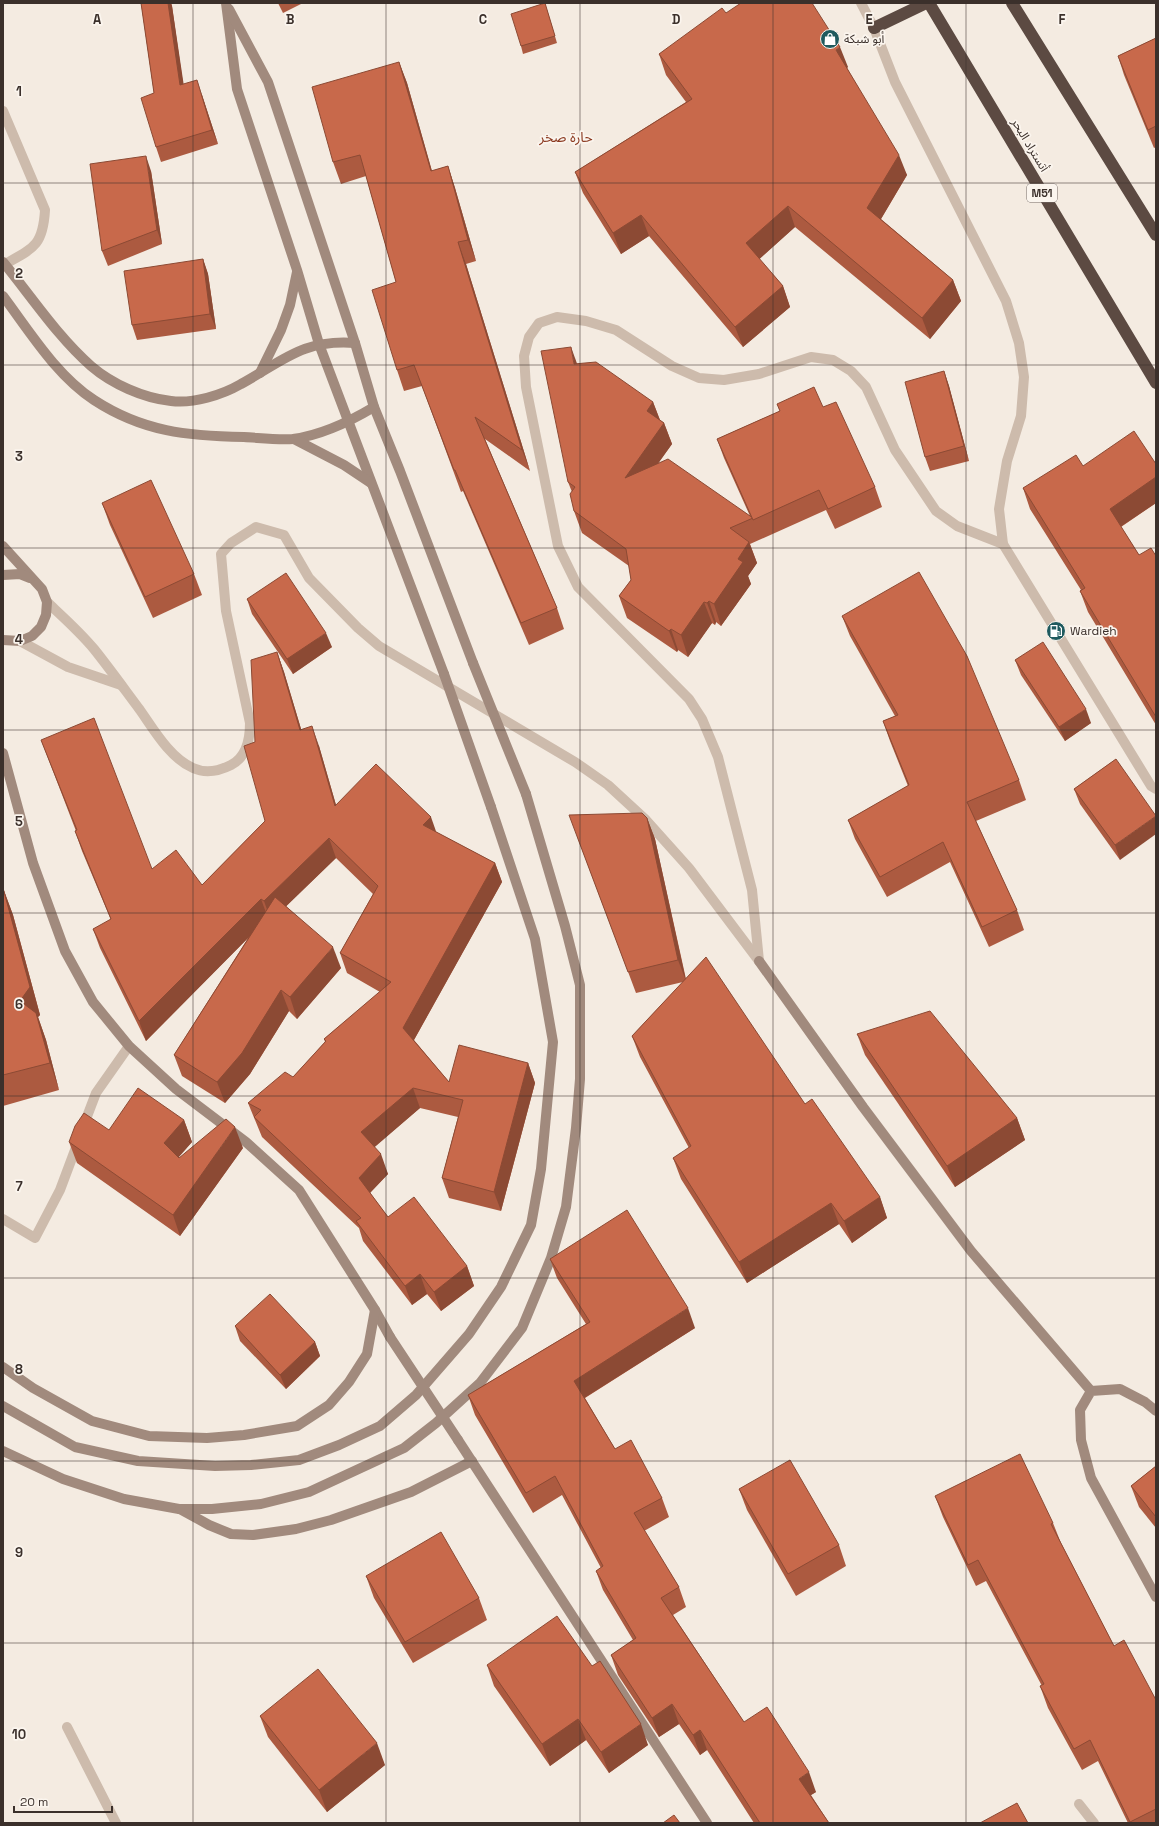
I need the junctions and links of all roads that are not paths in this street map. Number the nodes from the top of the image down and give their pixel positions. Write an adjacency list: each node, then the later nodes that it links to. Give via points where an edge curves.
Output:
1 (226, 3): 10 (main road, via 236,89); 13 (main road, via 268,82)
2 (861, 3): 6 (street)
3 (926, 3): 6 (highway)
4 (929, 3): 15 (highway, أتستراد البحر / M51)
5 (1012, 3): 8 (highway)
6 (874, 28): 20 (street, via 895,82 1006,302 1019,343 1024,377 1021,416 1007,461 999,509)
7 (3, 111): 9 (street, via 45,210 40,239 29,251)
8 (1156, 235)
9 (4, 263): 14 (main road, via 62,334 92,366 116,383 136,392 171,402 194,400 225,391)
10 (297, 270): 12 (main road); 14 (main road, via 290,306)
11 (3, 296): 18 (main road, via 63,374 94,399 129,419 167,431 207,436)
12 (318, 344): 13 (main road); 14 (main road, via 297,352); 17 (main road)
13 (355, 344): 16 (main road)
14 (259, 374)
15 (1156, 384)
16 (374, 407): 17 (main road); 40 (main road, bridge, via 526,794 580,985 576,1128 566,1207 551,1258 522,1328 480,1383 404,1448 309,1492 261,1504 212,1509)
17 (348, 422): 18 (main road); 19 (main road)
18 (294, 439): 19 (main road)
19 (371, 482): 36 (main road, bridge, via 444,674 536,939 553,1042 541,1169 531,1225 501,1287 470,1334 416,1395 380,1426 300,1460 215,1466 138,1461 75,1447)
20 (1003, 544): 29 (street, via 1151,786); 30 (street, via 957,526 936,511 895,450 866,387 852,372 833,360 811,357 759,374 724,380 699,378 672,366 616,330 586,321 557,317 539,323 529,337 524,356 526,387 558,546 578,587 689,699 702,719 718,757 752,890)
21 (3, 546): 23 (main road)
22 (3, 576): 23 (main road, via 20,574)
23 (32, 579): 24 (main road, via 42,589)
24 (47, 602): 26 (main road, via 46,615 41,627 32,636); 27 (street, via 94,649)
25 (3, 640): 26 (main road)
26 (20, 641): 27 (street, via 68,667)
27 (121, 685): 30 (street, via 180,760 193,768 207,772 222,770 235,763 245,752 250,738 250,723 226,611 221,554 231,542 256,527 284,535 309,578 379,646 575,762 608,785 646,820 689,868)
28 (3, 754): 31 (main road, via 33,863 65,951 93,1002)
29 (1156, 789)
30 (759, 961): 35 (main road, via 863,1107 971,1251)
31 (129, 1046): 32 (street, via 96,1093 60,1190 35,1238); 33 (main road, via 176,1089 246,1142 299,1190)
32 (3, 1219)
33 (375, 1310): 34 (main road, via 367,1354 349,1382 329,1405 297,1426 244,1435 207,1438 149,1436 92,1421 33,1388); 39 (main road, bridge)
34 (3, 1367)
35 (1091, 1391): 37 (main road, via 1120,1389); 41 (main road, via 1080,1410 1081,1440 1091,1478)
36 (3, 1406)
37 (1156, 1411)
38 (3, 1451): 40 (main road, via 63,1479 124,1499)
39 (472, 1461): 40 (main road, via 411,1492 331,1520 296,1529 253,1535 231,1534); 45 (main road)
40 (179, 1509)
41 (1156, 1597)
42 (67, 1727): 44 (street)
43 (1079, 1804): 46 (street)
44 (116, 1823)
45 (707, 1823)
46 (1094, 1823)

